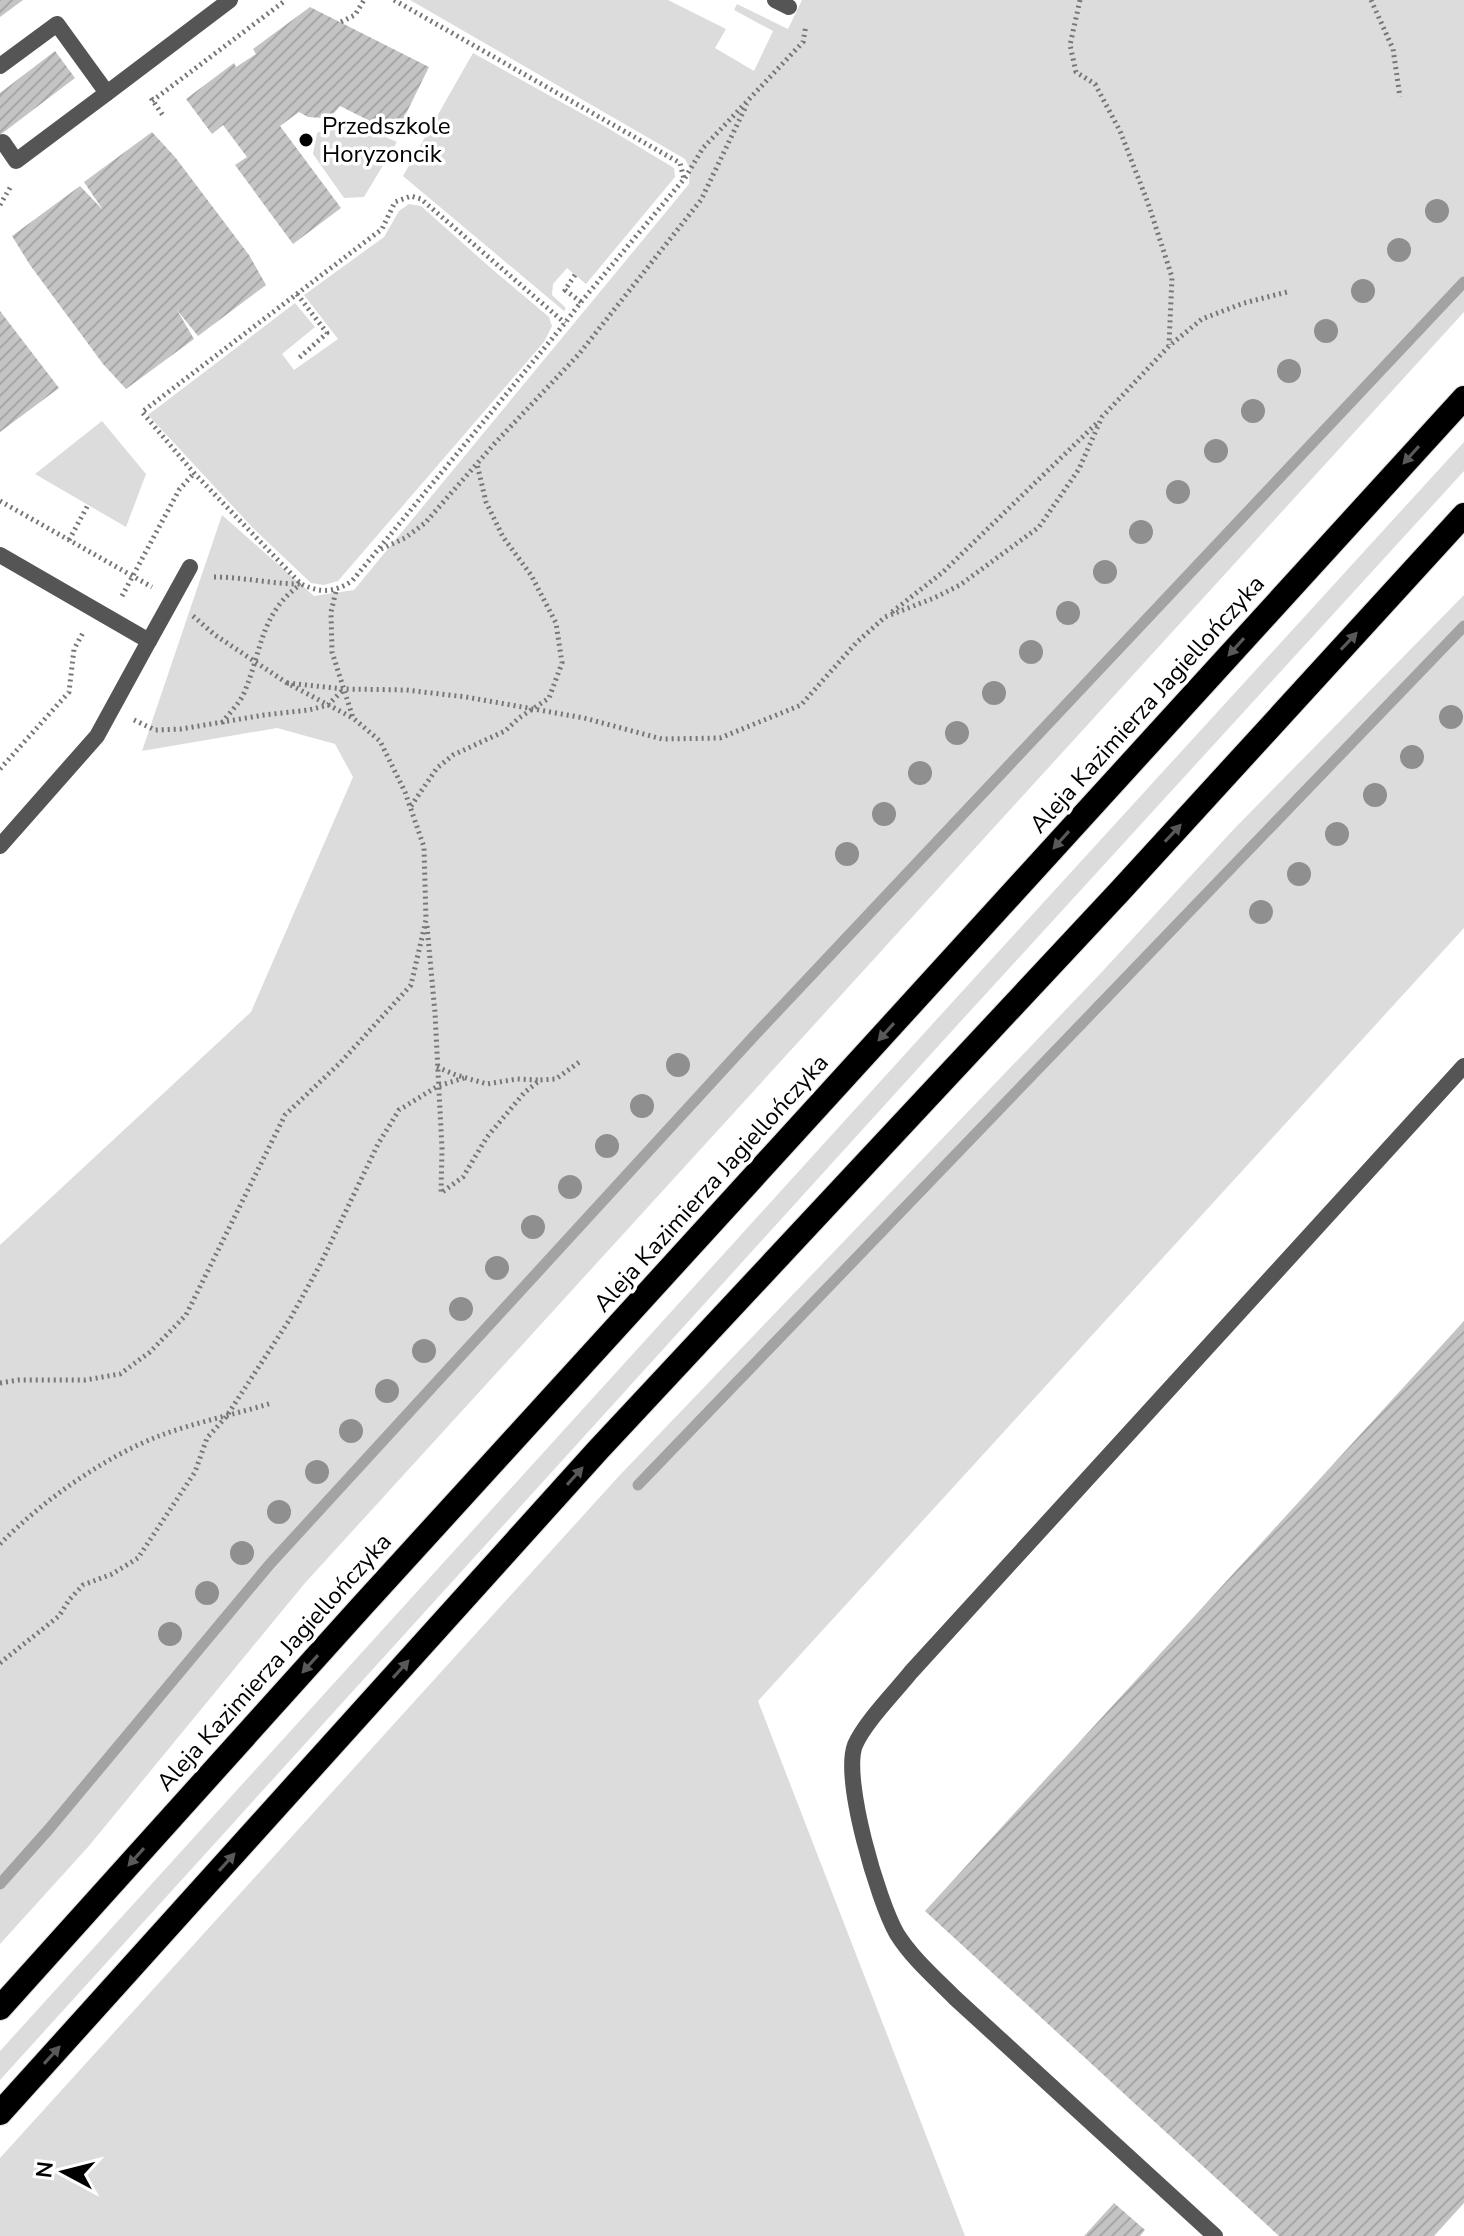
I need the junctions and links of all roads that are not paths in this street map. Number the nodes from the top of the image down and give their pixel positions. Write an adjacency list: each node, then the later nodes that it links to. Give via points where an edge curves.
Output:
1 (230, 0): 3 (lane)
2 (0, 66): 3 (lane, via 57,24)
3 (107, 93): 4 (lane, via 16,161)
4 (3, 142)
5 (1464, 398): 12 (highway, Aleja Kazimierza Jagiellończyka, one-way to 12)
6 (1464, 515): 13 (highway, one-way to 6, via 598,1450)
7 (0, 555): 9 (lane)
8 (190, 567): 9 (lane)
9 (149, 641): 10 (lane, via 97,736)
10 (0, 846)
11 (1464, 1066): 14 (lane, via 911,1672 872,1719 852,1761 877,1887 913,1956)
12 (0, 2008)
13 (0, 2113)
14 (1215, 2236)

